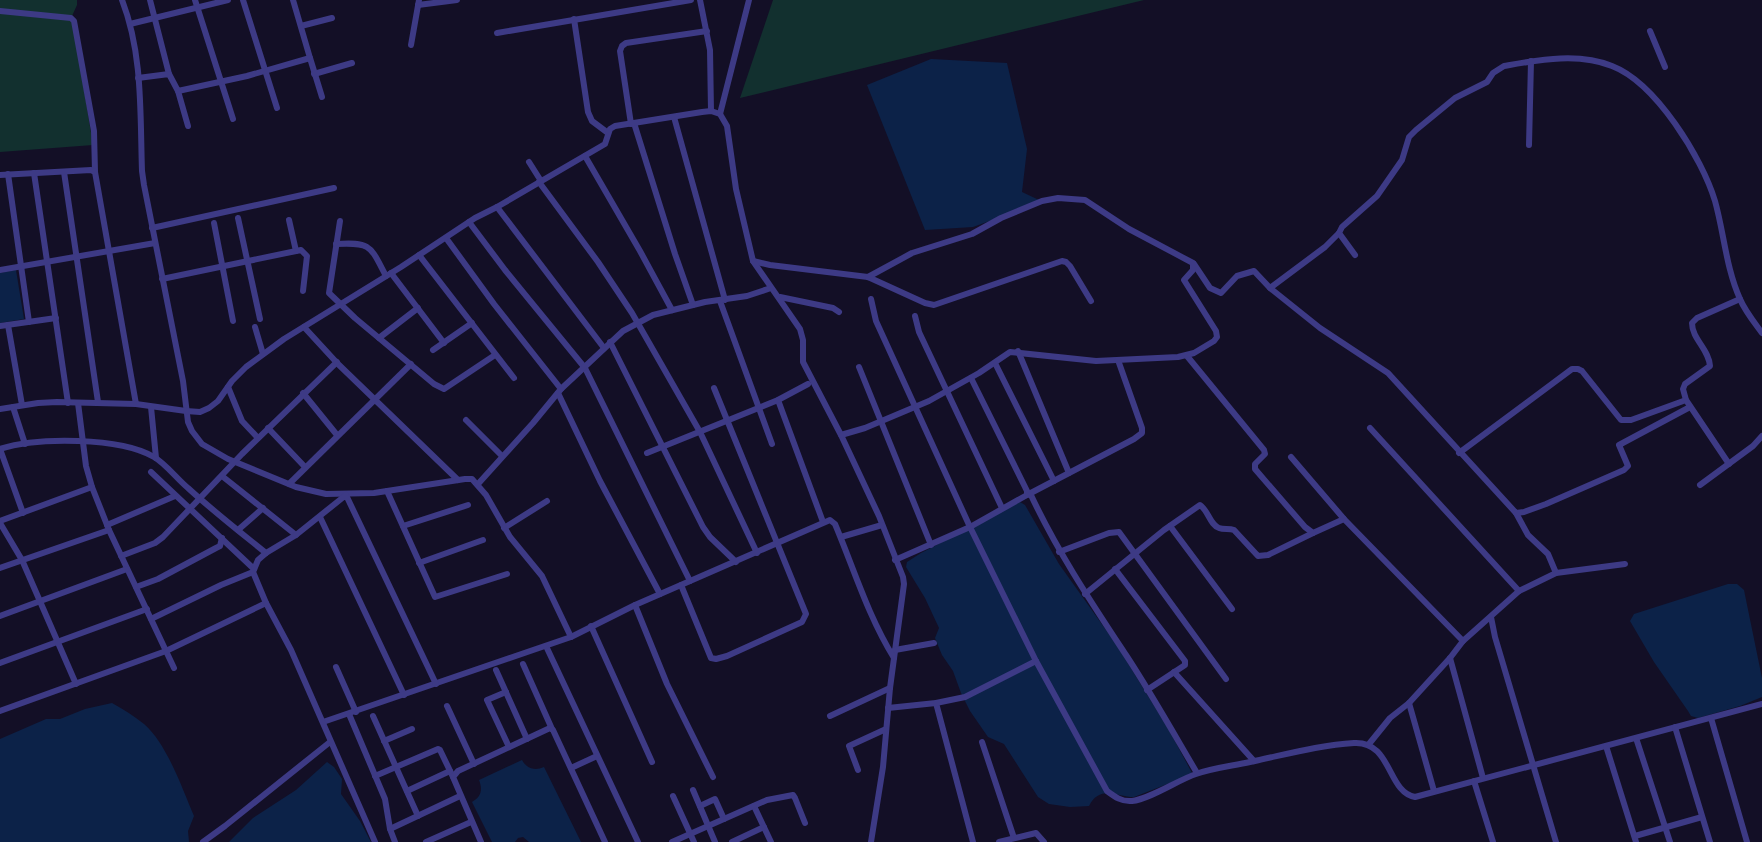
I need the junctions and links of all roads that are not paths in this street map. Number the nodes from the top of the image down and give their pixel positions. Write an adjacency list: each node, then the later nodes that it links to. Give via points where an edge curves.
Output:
1 (122, 0): 17 (street)
2 (150, 0): 14 (street)
3 (195, 0): 12 (street)
4 (228, 0): 12 (street)
5 (243, 0): 27 (street)
6 (293, 0): 18 (street)
7 (457, 0): 11 (street)
8 (691, 0): 16 (street)
9 (700, 0): 19 (street)
10 (749, 0): 36 (street)
11 (418, 3): 22 (street)
12 (198, 9): 14 (street); 31 (street)
13 (0, 11): 45 (street, via 74,21 94,131)
14 (155, 18): 17 (street); 28 (street)
15 (332, 18): 18 (street)
16 (574, 20): 21 (street); 41 (street, via 588,112 592,121)
17 (130, 24): 30 (street)
18 (301, 26): 23 (street)
19 (707, 31): 35 (street, via 712,68); 39 (street, via 622,46)
20 (1650, 32): 26 (street)
21 (496, 33)
22 (411, 45)
23 (309, 58): 27 (street); 29 (street)
24 (1531, 61): 42 (street); 59 (street, via 1497,68 1487,82 1455,98 1408,137 1402,160 1377,196); 83 (street, via 1582,59 1603,64 1626,74 1646,90 1686,138 1702,167)
25 (352, 63): 29 (street)
26 (1665, 67)
27 (265, 71): 31 (street); 34 (street)
28 (169, 74): 30 (street); 32 (street)
29 (314, 74): 33 (street)
30 (138, 78): 58 (street, via 142,171)
31 (222, 82): 32 (street); 38 (street)
32 (178, 91): 40 (street)
33 (322, 97)
34 (277, 108)
35 (711, 111): 36 (street); 37 (street)
36 (720, 114): 70 (street, via 727,126 736,189)
37 (674, 117): 39 (street); 84 (street)
38 (233, 119)
39 (633, 124): 41 (street, via 615,126); 87 (street)
40 (188, 126)
41 (608, 134): 43 (street, via 605,144)
42 (1529, 146)
43 (585, 156): 50 (street); 89 (street)
44 (529, 162): 50 (street)
45 (94, 171): 46 (street); 63 (street)
46 (64, 172): 47 (street); 67 (street)
47 (34, 173): 48 (street); 68 (street)
48 (8, 174): 49 (street); 72 (street)
49 (0, 175)
50 (540, 181): 52 (street); 96 (street)
51 (334, 188): 58 (street)
52 (497, 207): 56 (street); 106 (street)
53 (238, 218): 69 (street)
54 (289, 220): 64 (street)
55 (340, 220): 62 (street)
56 (469, 222): 60 (street); 117 (street)
57 (214, 223): 73 (street)
58 (152, 228): 61 (street)
59 (1339, 233): 66 (street); 79 (street)
60 (446, 237): 65 (street); 123 (street)
61 (155, 243): 63 (street); 77 (street)
62 (336, 244): 75 (street, via 366,245); 86 (street, via 329,293)
63 (108, 251): 67 (street); 132 (street)
64 (296, 251): 69 (street); 80 (street, via 307,256)
65 (419, 255): 75 (street); 97 (street)
66 (1355, 255)
67 (77, 256): 68 (street); 129 (street)
68 (47, 260): 72 (street); 92 (street)
69 (246, 261): 73 (street); 93 (street)
70 (753, 261): 76 (street); 78 (street)
71 (1193, 263): 76 (street, via 1129,230 1085,200 1058,198 1001,218 972,234 912,253); 79 (street, via 1210,288 1221,292 1237,276 1254,271); 111 (street, via 1193,270 1184,280 1217,337)
72 (20, 266): 74 (street); 95 (street)
73 (222, 267): 77 (street); 94 (street)
74 (0, 270)
75 (389, 275): 86 (street); 88 (street)
76 (868, 277): 85 (street, via 934,304 1062,261 1070,266)
77 (162, 279): 140 (street)
78 (771, 288): 81 (street); 84 (street)
79 (1270, 288): 157 (street, via 1320,328 1388,373)
80 (303, 291)
81 (779, 297): 90 (street); 148 (street, via 800,330 803,362)
82 (871, 299): 136 (street, via 876,321)
83 (1740, 299): 102 (street); 128 (street, via 1692,323 1710,366 1685,384)
84 (723, 300): 87 (street); 138 (street)
85 (1091, 301)
86 (341, 303): 101 (street); 103 (street)
87 (693, 305): 89 (street)
88 (418, 308): 103 (street); 105 (street)
89 (672, 310): 96 (street)
90 (839, 312)
91 (915, 316): 124 (street)
92 (56, 318): 95 (street); 130 (street)
93 (260, 319)
94 (233, 321)
95 (29, 322): 98 (street)
96 (637, 322): 104 (street); 146 (street)
97 (472, 323): 105 (street); 110 (street)
98 (8, 325): 99 (street); 133 (street)
99 (0, 326)
100 (255, 327): 109 (street)
101 (304, 327): 109 (street); 113 (street)
102 (1762, 333)
103 (380, 338): 115 (street)
104 (610, 342): 106 (street); 154 (street)
105 (444, 343): 107 (street)
106 (604, 348): 117 (street)
107 (433, 350)
108 (1018, 351): 112 (street, via 1078,360); 114 (street, via 1004,354); 165 (street)
109 (263, 354): 121 (street)
110 (495, 355): 115 (street, via 444,389); 118 (street)
111 (1186, 356): 112 (street); 196 (street, via 1264,450 1263,459 1255,464 1258,474)
112 (1118, 360): 165 (street, via 1142,433)
113 (337, 362): 125 (street); 126 (street)
114 (995, 363): 119 (street); 168 (street)
115 (411, 364): 126 (street)
116 (859, 367): 142 (street)
117 (585, 368): 123 (street); 219 (street)
118 (514, 378)
119 (971, 378): 124 (street); 174 (street)
120 (808, 384): 127 (street)
121 (228, 387): 140 (street, via 209,408); 150 (street, via 242,421)
122 (714, 388): 143 (street)
123 (559, 391): 158 (street); 223 (street, via 600,481)
124 (947, 392): 136 (street); 181 (street)
125 (303, 393): 144 (street); 147 (street)
126 (376, 399): 147 (street); 167 (street)
127 (778, 400): 138 (street); 188 (street)
128 (1686, 400): 137 (street); 157 (street, via 1621,420 1582,371 1572,369)
129 (98, 402): 131 (street); 132 (street)
130 (68, 403): 131 (street); 133 (street)
131 (78, 403): 151 (street)
132 (136, 404): 135 (street)
133 (22, 405): 134 (street)
134 (13, 407): 139 (street); 152 (street)
135 (151, 407): 140 (street); 160 (street)
136 (916, 407): 142 (street); 192 (street)
137 (1690, 407): 162 (street); 184 (street, via 1619,445 1628,466 1624,470)
138 (759, 408): 143 (street); 153 (street)
139 (0, 409)
140 (186, 411): 161 (street, via 192,431 202,444)
141 (466, 420): 158 (street)
142 (882, 421): 148 (street); 202 (street)
143 (728, 422): 146 (street); 201 (street)
144 (268, 428): 150 (street); 163 (street)
145 (1370, 428): 222 (street)
146 (700, 432): 154 (street); 205 (street)
147 (337, 435): 163 (street)
148 (841, 435): 189 (street)
149 (1762, 436): 162 (street)
150 (258, 438): 161 (street)
151 (82, 441): 152 (street); 160 (street, via 116,445); 172 (street)
152 (25, 444): 155 (street)
153 (772, 444)
154 (663, 446): 156 (street); 210 (street, via 703,527)
155 (0, 449): 183 (street)
156 (647, 453)
157 (1459, 453): 184 (street)
158 (502, 456): 170 (street)
159 (1291, 457): 186 (street)
160 (156, 458): 177 (street)
161 (235, 462): 166 (street); 169 (street)
162 (1729, 464): 171 (street)
163 (305, 467): 169 (street)
164 (151, 472): 176 (street)
165 (1069, 473): 168 (street)
166 (222, 476): 177 (street); 180 (street)
167 (458, 480): 170 (street, via 471,479); 173 (street)
168 (1054, 480): 174 (street)
169 (289, 484): 175 (street)
170 (478, 484): 194 (street)
171 (1700, 485)
172 (92, 487): 183 (street); 193 (street)
173 (387, 491): 175 (street); 190 (street)
174 (1029, 494): 181 (street); 203 (street)
175 (346, 495): 185 (street); 252 (street)
176 (175, 496): 182 (street); 193 (street)
177 (200, 499): 182 (street); 195 (street)
178 (547, 501): 194 (street)
179 (468, 505): 190 (street)
180 (263, 508): 195 (street); 197 (street)
181 (1002, 508): 192 (street)
182 (189, 509): 199 (street); 207 (street, via 156,543)
183 (23, 513): 187 (street)
184 (1516, 513): 217 (street, via 1528,535 1548,554)
185 (320, 518): 197 (street); 256 (street)
186 (1344, 519): 196 (street); 235 (street)
187 (0, 522): 208 (street)
188 (823, 522): 198 (street, via 830,520 835,524); 201 (street)
189 (882, 525): 198 (street); 209 (street)
190 (403, 526): 211 (street)
191 (1170, 526): 196 (street, via 1202,506 1215,526 1234,530 1255,554 1263,557); 206 (street); 229 (street)
192 (970, 527): 202 (street); 243 (street)
193 (108, 528): 207 (street); 208 (street)
194 (504, 528): 234 (street, via 542,576)
195 (238, 530): 204 (street)
196 (1313, 533)
197 (296, 535): 204 (street)
198 (841, 537): 241 (street, via 852,570)
199 (222, 538): 216 (street); 221 (street, via 220,546)
200 (483, 540): 211 (street)
201 (776, 545): 205 (street); 220 (street, via 805,618 727,656 716,659 707,653)
202 (931, 545): 209 (street)
203 (1059, 552): 206 (street, via 1115,532 1123,536); 224 (street)
204 (266, 554): 216 (street)
205 (757, 554): 210 (street)
206 (1135, 554): 215 (street); 250 (street)
207 (121, 556): 214 (street)
208 (22, 560): 213 (street); 225 (street)
209 (895, 560): 240 (street, via 904,584)
210 (736, 562): 219 (street)
211 (419, 563): 218 (street, via 435,597)
212 (1625, 564): 217 (street)
213 (0, 568)
214 (127, 569): 221 (street); 225 (street)
215 (1115, 569): 224 (street); 249 (street, via 1183,657 1185,665)
216 (253, 570): 226 (street); 232 (street)
217 (1556, 573): 222 (street)
218 (507, 574)
219 (690, 581): 220 (street)
220 (681, 585): 223 (street)
221 (136, 587): 228 (street)
222 (1520, 591): 231 (street)
223 (660, 594): 227 (street)
224 (1085, 594): 254 (street)
225 (40, 602): 230 (street); 236 (street)
226 (266, 603): 239 (street); 268 (street)
227 (635, 604): 233 (street); 292 (street, via 667,684)
228 (147, 609): 232 (street); 236 (street)
229 (1232, 609)
230 (0, 616)
231 (1491, 616): 235 (street); 285 (street)
232 (151, 619): 239 (street)
233 (591, 626): 234 (street); 283 (street)
234 (571, 637): 238 (street)
235 (1463, 641): 242 (street)
236 (58, 642): 244 (street); 251 (street)
237 (934, 643): 240 (street)
238 (546, 646): 252 (street); 281 (street)
239 (166, 651): 247 (street); 251 (street)
240 (895, 651): 241 (street)
241 (894, 658): 253 (street)
242 (1450, 658): 258 (street); 293 (street)
243 (1036, 661): 257 (street, via 974,693); 289 (street, via 1107,790 1116,798 1132,801)
244 (0, 663)
245 (524, 664): 271 (street)
246 (336, 667): 263 (street)
247 (174, 668)
248 (496, 670): 255 (street)
249 (1174, 672): 254 (street); 282 (street)
250 (1226, 679)
251 (76, 684): 262 (street)
252 (436, 684): 256 (street)
253 (890, 688): 261 (street); 266 (street)
254 (1147, 690): 289 (street)
255 (506, 692): 274 (street); 280 (street, via 487,700)
256 (404, 695): 263 (street)
257 (936, 703): 261 (street); 327 (street)
258 (1409, 703): 278 (street, via 1390,718); 297 (street)
259 (1762, 704): 267 (street)
260 (447, 706): 284 (street)
261 (888, 708): 272 (street)
262 (0, 711)
263 (356, 712): 264 (street)
264 (349, 714): 268 (street); 291 (street)
265 (373, 716): 275 (street)
266 (830, 716)
267 (1711, 718): 269 (street); 334 (street)
268 (323, 722): 276 (street)
269 (1675, 727): 273 (street); 303 (street)
270 (412, 729): 275 (street)
271 (552, 729): 274 (street); 287 (street)
272 (886, 729): 288 (street, via 849,746); 326 (street)
273 (1636, 738): 279 (street); 309 (street)
274 (527, 739): 280 (street)
275 (384, 741): 286 (street)
276 (330, 742): 314 (street); 315 (street)
277 (982, 742): 312 (street)
278 (1369, 744): 282 (street, via 1336,745); 297 (street, via 1408,796)
279 (1606, 746): 285 (street); 313 (street)
280 (509, 747): 284 (street)
281 (597, 756): 287 (street); 320 (street)
282 (1254, 761): 289 (street)
283 (652, 762)
284 (474, 764): 290 (street)
285 (1532, 766): 293 (street); 331 (street)
286 (396, 767): 290 (street, via 438,749); 291 (street); 296 (street)
287 (571, 768): 319 (street)
288 (858, 770)
289 (1197, 773)
290 (452, 774): 296 (street); 298 (street)
291 (375, 776): 310 (street, via 385,799)
292 (713, 777)
293 (1483, 778): 294 (street)
294 (1474, 781): 297 (street); 330 (street)
295 (693, 790): 300 (street)
296 (407, 791): 302 (street)
297 (1434, 791)
298 (460, 796): 302 (street); 305 (street)
299 (673, 796): 311 (street)
300 (700, 806): 304 (street, via 715,799); 307 (street)
301 (754, 806): 304 (street); 306 (street, via 794,796); 308 (street)
302 (418, 816): 310 (street)
303 (1702, 817): 309 (street); 333 (street)
304 (724, 819): 307 (street)
305 (471, 822): 317 (street); 318 (street)
306 (805, 823)
307 (708, 826): 311 (street); 323 (street)
308 (764, 827): 324 (street); 325 (street)
309 (1665, 828): 313 (street); 332 (street)
310 (390, 829): 316 (street)
311 (690, 834): 321 (street); 322 (street)
312 (1014, 838): 328 (street); 329 (street, via 1036,833)
313 (1636, 839)
314 (203, 842)
315 (375, 842)
316 (395, 842)
317 (426, 842)
318 (481, 842)
319 (605, 842)
320 (638, 842)
321 (672, 842)
322 (694, 842)
323 (715, 842)
324 (732, 842)
325 (771, 842)
326 (871, 842)
327 (973, 842)
328 (999, 842)
329 (1044, 842)
330 (1493, 842)
331 (1556, 842)
332 (1670, 842)
333 (1710, 842)
334 (1747, 842)

